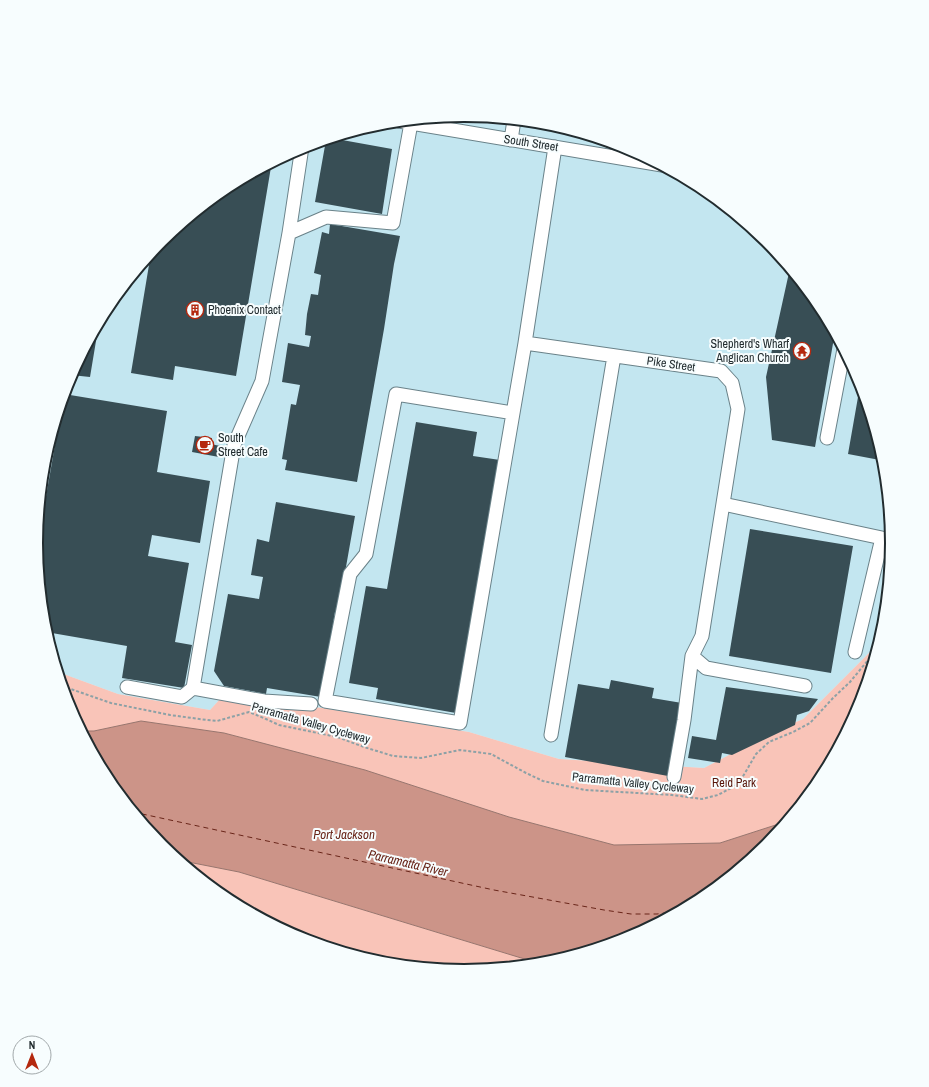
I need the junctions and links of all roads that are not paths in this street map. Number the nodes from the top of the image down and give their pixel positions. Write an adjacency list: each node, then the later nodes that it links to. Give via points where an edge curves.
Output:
1 (421, 125): 4 (street, South Street)
2 (513, 125): 4 (street)
3 (404, 127): 8 (street, via 393,224 326,217)
4 (511, 140): 5 (street, South Street)
5 (555, 147): 7 (street, South Street); 9 (street)
6 (301, 155): 8 (street)
7 (647, 163)
8 (289, 233): 19 (street, via 262,380 234,445)
9 (525, 343): 10 (street, Pike Street); 12 (street)
10 (614, 356): 14 (street, Pike Street, via 721,371 732,383 738,409); 21 (street)
11 (843, 356): 13 (street)
12 (514, 413): 12 (street, via 460,723 325,701 350,574 366,554 396,394)
13 (827, 438)
14 (723, 504): 15 (street, via 882,538); 16 (street, Pike Street, via 702,636)
15 (855, 652)
16 (692, 656): 17 (street, via 706,668); 22 (street, Pike Street)
17 (805, 686)
18 (127, 687): 19 (street, via 182,697)
19 (193, 688): 20 (street, via 264,701)
20 (311, 704)
21 (551, 735)
22 (674, 777)

